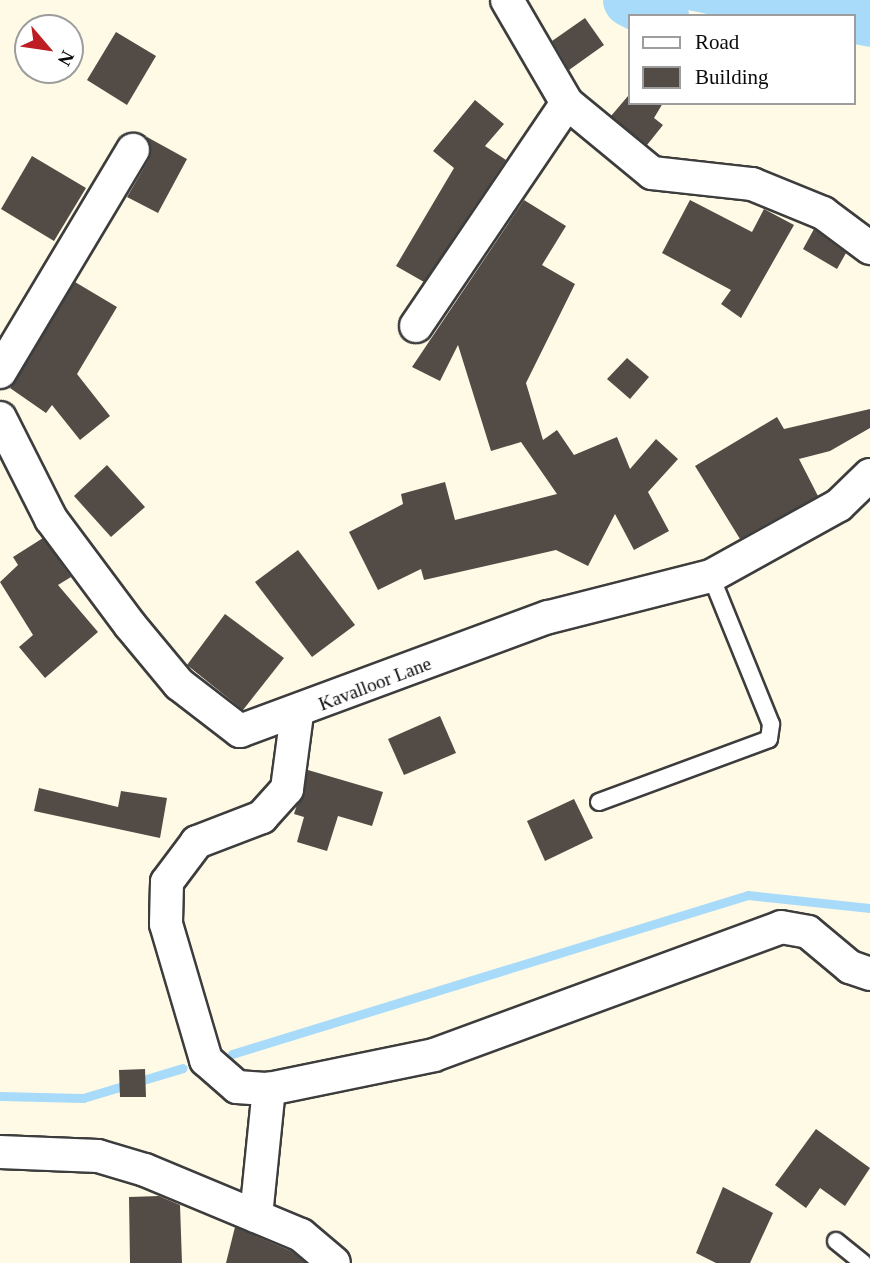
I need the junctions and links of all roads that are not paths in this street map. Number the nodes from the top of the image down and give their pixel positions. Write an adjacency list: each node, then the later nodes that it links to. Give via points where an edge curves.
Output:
1 (507, 0): 2 (street)
2 (567, 103): 4 (street, via 652,173 752,184 823,213); 5 (street)
3 (133, 150): 6 (street)
4 (870, 248)
5 (416, 326)
6 (0, 372)
7 (0, 418): 10 (street, Kavalloor Lane, via 51,519 179,684 240,731)
8 (870, 475): 9 (street, Kavalloor Lane, via 839,505)
9 (711, 576): 10 (street, Kavalloor Lane, via 549,617); 11 (lane, via 771,724 769,739)
10 (297, 714): 13 (street, via 288,789 262,817 197,842 167,882 166,924 206,1060 237,1087)
11 (599, 802)
12 (870, 974): 13 (street, via 850,967 808,932 781,927 434,1055)
13 (269, 1089): 15 (street)
14 (0, 1152): 15 (street, via 98,1156)
15 (256, 1216): 17 (street, via 301,1235)
16 (836, 1241): 18 (lane)
17 (334, 1263)
18 (863, 1263)

